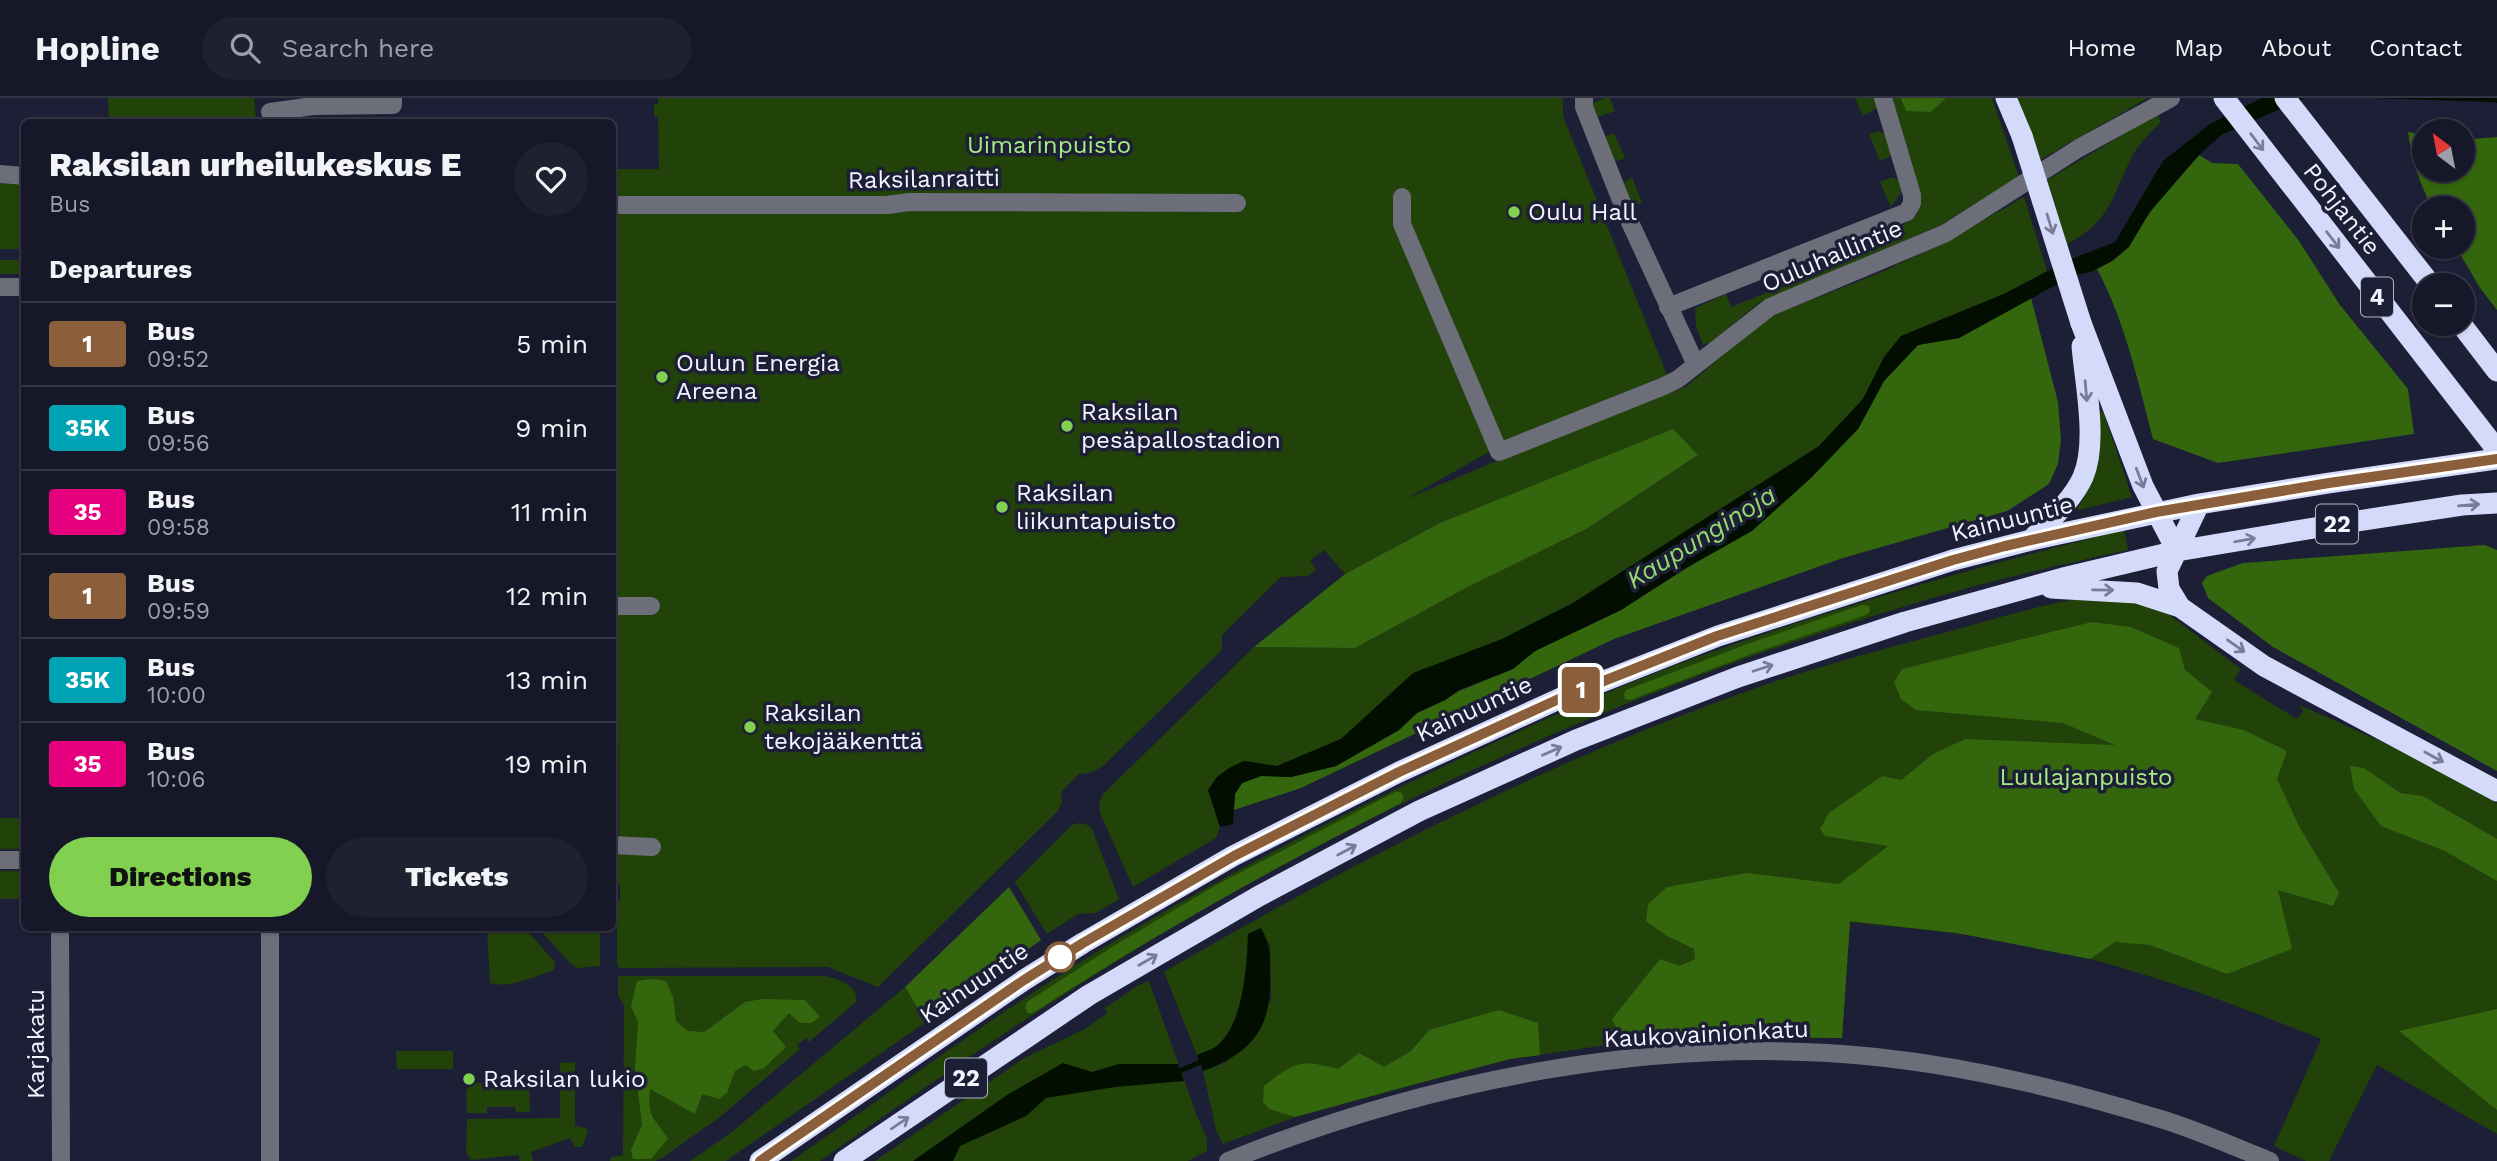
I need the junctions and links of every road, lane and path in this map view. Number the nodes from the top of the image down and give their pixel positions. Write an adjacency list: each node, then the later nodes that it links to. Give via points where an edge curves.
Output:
1 (393, 98): 8 (street, via 393,105)
2 (1584, 98): 17 (street, via 1611,175)
3 (1883, 98): 17 (street, via 1912,195 1907,212)
4 (2006, 98): 18 (highway, one-way to 18, bridge)
5 (2171, 98): 20 (street, Ouluhallintie, via 2079,148 1946,233 1770,307)
6 (2224, 98): 22 (highway, Pohjantie / 4, one-way to 22)
7 (2285, 98): 14 (highway, Pohjantie / 4)
8 (269, 107)
9 (0, 174): 10 (street)
10 (21, 176)
11 (1402, 197): 20 (street, Ouluhallintie, via 1402,224 1499,453 1664,386)
12 (1237, 203): 13 (street, Raksilanraitti)
13 (616, 205)
14 (2422, 273)
15 (0, 287): 16 (street)
16 (21, 287)
17 (1668, 307): 20 (street)
18 (2081, 323): 26 (highway, one-way to 26); 27 (highway, one-way to 27, via 2088,460 2073,493)
19 (2470, 336): 21 (highway)
20 (1696, 365)
21 (2497, 371)
22 (2497, 450)
23 (2497, 459): 25 (highway, Kainuuntie / 22)
24 (2497, 503): 28 (highway, 22, one-way to 24)
25 (2199, 505): 26 (highway, Kainuuntie / 22); 28 (highway)
26 (2156, 512): 27 (highway, Kainuuntie / 22); 28 (highway)
27 (2031, 540): 42 (highway, Kainuuntie / 22, via 1953,560 1717,636 1561,698 1399,772 1234,856 1083,943)
28 (2177, 551): 29 (highway, 22); 32 (highway, via 2167,581)
29 (2035, 587): 32 (highway, one-way to 32, via 2127,591); 43 (highway, 22, one-way to 29, via 1089,995 1259,896 1419,811 1576,740 1738,677 1905,622)
30 (616, 606): 31 (street)
31 (651, 606)
32 (2180, 607): 33 (highway, one-way to 33, via 2264,666)
33 (2497, 791)
34 (616, 845): 35 (street)
35 (652, 847)
36 (0, 860): 37 (street)
37 (21, 860)
38 (60, 931): 40 (street, Karjakatu)
39 (270, 931): 41 (street)
40 (61, 1161)
41 (270, 1161)
42 (760, 1161)
43 (844, 1161)
44 (1228, 1161): 45 (street, Kaukovainionkatu, via 1371,1112 1535,1072 1644,1057 1758,1052 1872,1057 1983,1073 2156,1117)
45 (2270, 1161)

